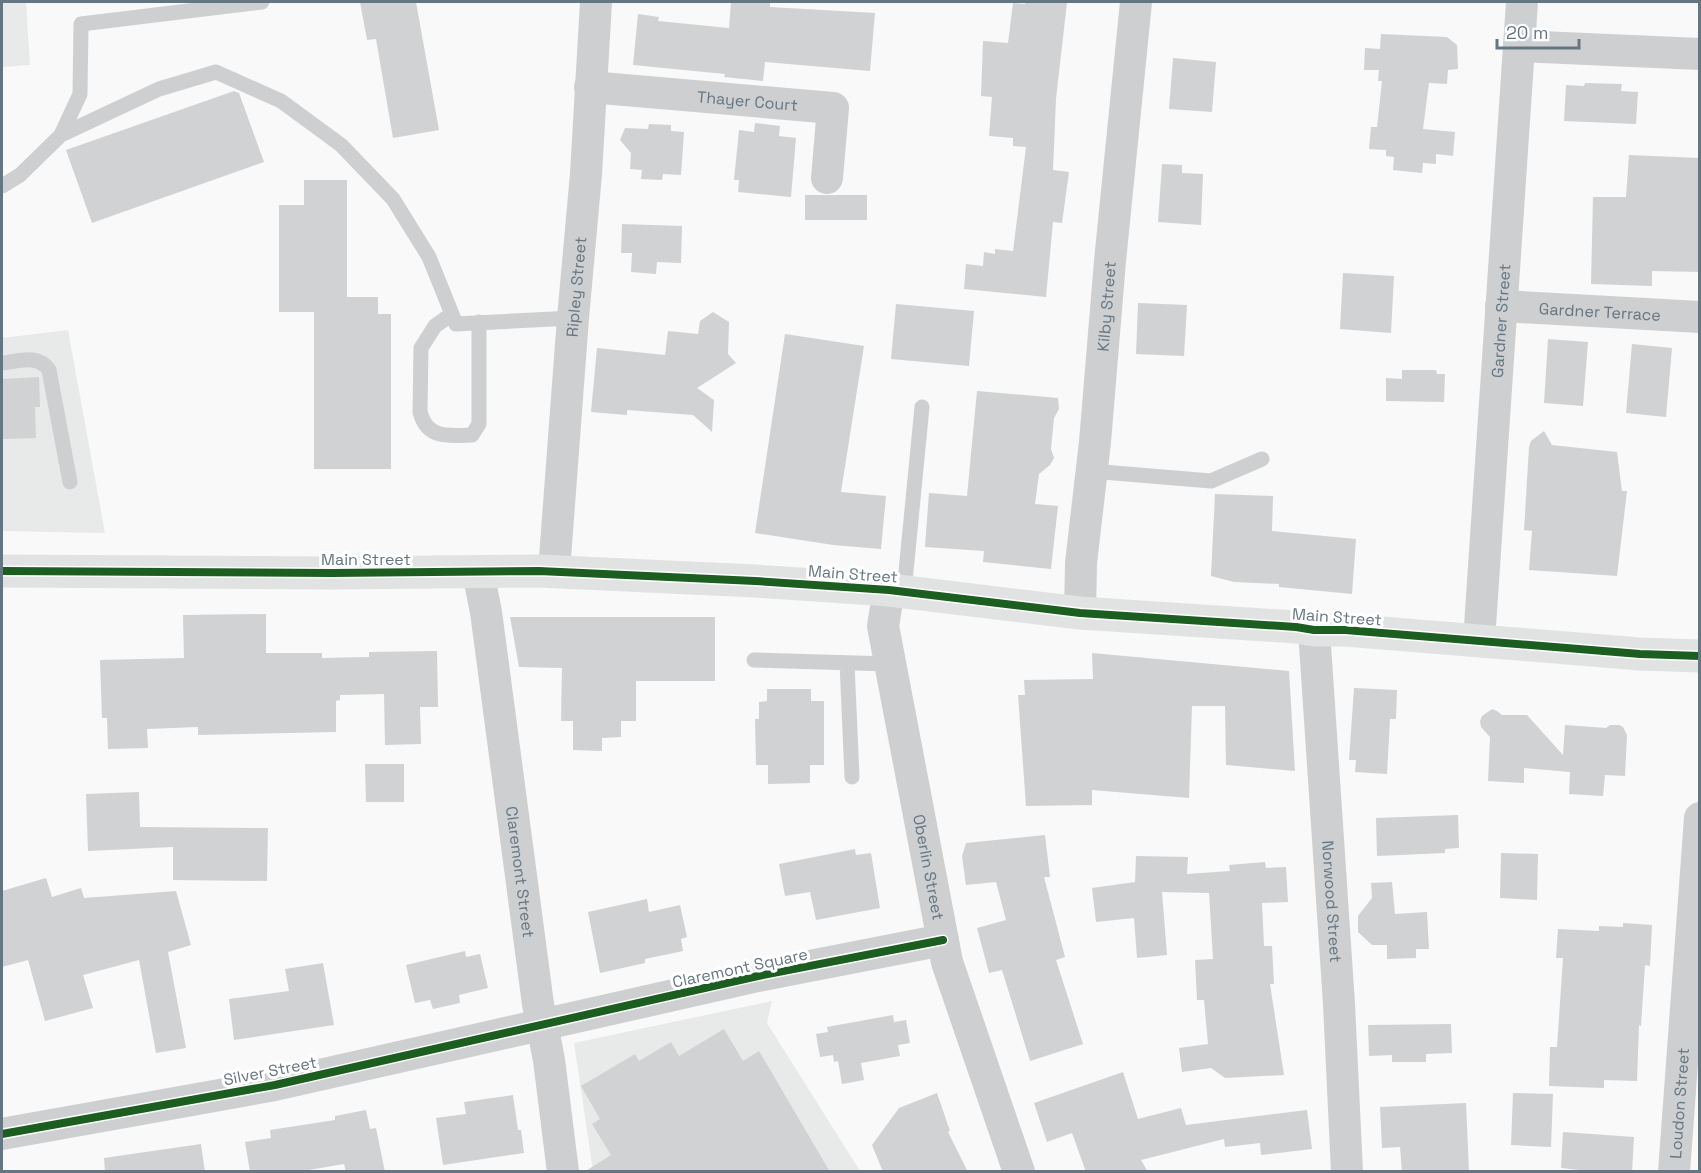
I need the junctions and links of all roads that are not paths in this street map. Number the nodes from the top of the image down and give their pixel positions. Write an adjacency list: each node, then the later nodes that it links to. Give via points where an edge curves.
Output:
1 (262, 2): 8 (lane, via 81,24 80,94)
2 (596, 2): 7 (street, Ripley Street)
3 (1136, 2): 19 (street, Kilby Street)
4 (1522, 2): 5 (street, Gardner Street)
5 (1519, 46): 6 (street); 11 (street, Gardner Street)
6 (1700, 54)
7 (590, 87): 9 (street, Thayer Court, via 833,108); 14 (street, Ripley Street)
8 (61, 135): 10 (lane, via 20,175); 12 (lane, via 159,89 216,72 281,101 341,145 393,199 429,257)
9 (827, 178)
10 (2, 186)
11 (1501, 306): 13 (street, Gardner Terrace); 27 (street, Gardner Street)
12 (452, 314): 15 (lane, via 456,324); 15 (lane, via 435,326 421,348 420,412 431,431 443,436 472,435 479,424)
13 (1700, 317)
14 (573, 318): 15 (lane); 23 (street, Ripley Street)
15 (479, 322)
16 (2, 363): 20 (lane, via 36,360 49,370)
17 (922, 407): 24 (lane)
18 (1262, 459): 19 (lane, via 1211,481)
19 (1091, 471): 25 (street, Kilby Street)
20 (70, 482)
21 (2, 571): 22 (main road, Main Street)
22 (478, 572): 23 (main road, Main Street); 35 (street, Claremont Street)
23 (554, 572): 24 (main road, Main Street)
24 (897, 591): 25 (main road, Main Street); 31 (street, Oberlin Street, via 883,626)
25 (1080, 614): 26 (main road, Main Street)
26 (1314, 630): 27 (main road, Main Street); 39 (street, Norwood Street)
27 (1479, 641): 28 (main road, Main Street)
28 (1700, 656)
29 (753, 660): 30 (lane)
30 (847, 663): 31 (lane); 32 (lane)
31 (890, 664): 34 (street, Oberlin Street)
32 (852, 777)
33 (1700, 819): 40 (street, Loudon Street)
34 (944, 940): 35 (street, Claremont Square, via 770,974); 38 (street, Oberlin Street, via 946,962)
35 (543, 1026): 36 (street, Silver Street, via 275,1085); 37 (street, Claremont Street)
36 (2, 1134)
37 (562, 1172)
38 (1019, 1172)
39 (1347, 1172)
40 (1674, 1172)

